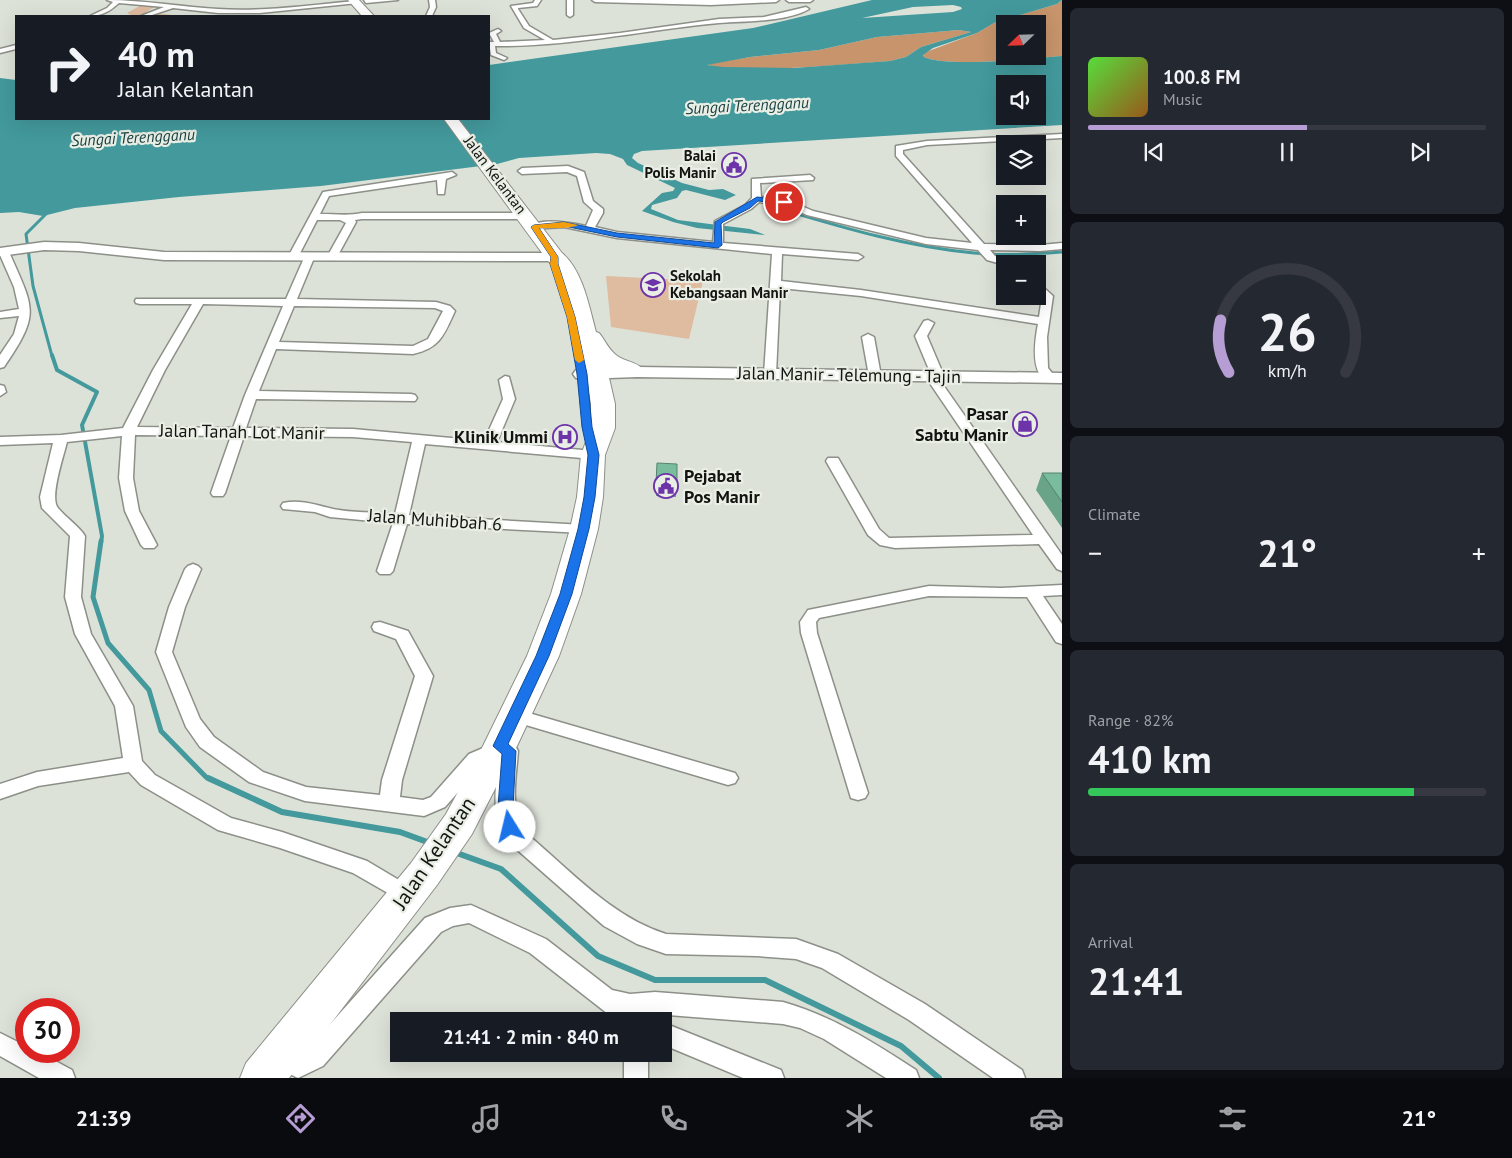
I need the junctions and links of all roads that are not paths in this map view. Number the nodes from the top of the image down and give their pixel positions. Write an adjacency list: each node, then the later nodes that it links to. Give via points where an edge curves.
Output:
1 (110, 0): 2 (street)
2 (118, 0): 13 (street); 17 (street, via 109,10)
3 (395, 0): 12 (street)
4 (432, 0): 21 (street)
5 (538, 0): 26 (street, via 535,5 514,6 516,13 523,18 526,27)
6 (570, 0): 22 (street)
7 (595, 0): 8 (street, via 711,3)
8 (776, 0)
9 (789, 0): 10 (street)
10 (810, 0)
11 (295, 1): 14 (street, via 298,2)
12 (362, 4): 14 (street); 20 (highway)
13 (175, 6): 16 (street); 18 (street)
14 (296, 8): 16 (street); 19 (street)
15 (806, 9): 26 (street, via 764,18)
16 (218, 14)
17 (95, 15)
18 (148, 15)
19 (292, 15)
20 (373, 15)
21 (429, 15)
22 (570, 15)
23 (498, 31): 27 (street, via 492,33)
24 (8, 42): 25 (street)
25 (15, 42)
26 (552, 42): 27 (street)
27 (492, 44): 30 (street, via 493,54)
28 (15, 47): 29 (street)
29 (0, 51)
30 (504, 58)
31 (452, 120): 39 (highway, Jalan Kelantan)
32 (1062, 136): 43 (street, via 927,143 899,148 900,154)
33 (522, 171): 40 (street, via 568,169 581,174 589,202 598,209)
34 (810, 178): 36 (street, via 755,181)
35 (441, 192): 37 (street, via 447,175 330,193)
36 (757, 199): 41 (street, via 718,228); 43 (street, via 784,202 810,213 912,239)
37 (314, 217): 38 (street); 49 (street)
38 (348, 219): 39 (street, via 362,216); 46 (street, via 350,225)
39 (530, 222): 40 (street); 47 (highway, Jalan Kelantan)
40 (590, 228): 41 (street, via 617,235)
41 (718, 245): 44 (street)
42 (1062, 246): 43 (street)
43 (983, 247): 51 (street)
44 (777, 252): 48 (street); 52 (street)
45 (4, 255): 49 (street, via 44,246 164,256); 57 (street, via 22,296)
46 (332, 257): 47 (street); 50 (street)
47 (555, 257): 59 (highway, Jalan Kelantan, via 563,264); 65 (highway, Jalan Kelantan, via 554,264)
48 (858, 257)
49 (293, 258): 50 (street)
50 (309, 258): 55 (street)
51 (996, 260)
52 (776, 284): 60 (street, via 861,293); 67 (street)
53 (140, 301): 54 (street)
54 (199, 301): 55 (street); 75 (street, Jalan Tanah Lot Manir, via 159,370)
55 (290, 302): 63 (street); 63 (street, via 436,305 449,311 433,342 423,349)
56 (1046, 305): 60 (street)
57 (25, 312): 58 (street); 64 (street, via 25,323)
58 (0, 315)
59 (583, 318): 65 (highway, Jalan Kelantan); 66 (highway, via 606,360)
60 (1042, 321): 70 (street, via 1042,368)
61 (928, 323): 69 (street, via 921,336)
62 (868, 337): 68 (street)
63 (271, 345): 72 (street)
64 (0, 364)
65 (589, 372): 66 (street, Jalan Manir - Telemung - Tajin); 74 (highway, Jalan Kelantan); 81 (highway, Jalan Kelantan, via 587,427)
66 (634, 372): 67 (street, Jalan Manir - Telemung - Tajin); 74 (highway, via 618,376)
67 (770, 374): 68 (street, Jalan Manir - Telemung - Tajin)
68 (875, 376): 69 (street, Jalan Manir - Telemung - Tajin)
69 (935, 376): 70 (street, Jalan Manir - Telemung - Tajin); 87 (street)
70 (1056, 378)
71 (505, 380): 80 (street, via 509,399)
72 (252, 395): 73 (street); 76 (street)
73 (411, 398)
74 (603, 404): 81 (highway, Jalan Kelantan, via 603,428)
75 (129, 431): 76 (street, Jalan Tanah Lot Manir); 77 (street); 88 (street, via 126,478 132,511)
76 (240, 431): 78 (street, Jalan Tanah Lot Manir, via 353,433); 83 (street)
77 (67, 438): 79 (street); 98 (street, via 47,497 49,508 78,536 74,597 83,634 124,706)
78 (419, 439): 80 (street, Jalan Tanah Lot Manir); 85 (street)
79 (4, 442)
80 (489, 446): 81 (street, Jalan Tanah Lot Manir)
81 (593, 455): 86 (highway, Jalan Kelantan)
82 (833, 461): 87 (street, via 873,532 885,542)
83 (218, 493)
84 (288, 506): 85 (street, Jalan Muhibbah 6)
85 (401, 519): 86 (street, Jalan Muhibbah 6); 91 (street)
86 (584, 529): 96 (highway, Jalan Kelantan, via 566,594)
87 (1044, 539): 89 (street)
88 (149, 545)
89 (1062, 566)
90 (193, 569): 102 (street, via 177,607 164,652 192,722 207,742 256,777 305,794)
91 (386, 570)
92 (1062, 590): 93 (street)
93 (1032, 592): 95 (street); 101 (street, via 914,592 814,614 808,622 809,633)
94 (380, 627): 102 (street, via 402,635 424,676 392,780)
95 (1062, 638)
96 (515, 714): 97 (highway, Jalan Kelantan); 99 (street)
97 (499, 748): 102 (street, via 476,759 438,802 424,808); 103 (highway, Jalan Kelantan, via 459,824); 114 (street, via 509,751 505,807 510,827 521,841 612,919 666,944 796,950 830,961 916,1012)
98 (133, 764): 100 (street, via 36,779); 103 (street, via 148,780 225,824)
99 (728, 778)
100 (0, 792)
101 (858, 792)
102 (389, 804)
103 (416, 884): 109 (highway, Jalan Kelantan)
104 (606, 998): 105 (street); 109 (street, via 538,946 470,914 450,917 433,925 315,1058 298,1066); 113 (street, via 630,1006 655,1003 796,1016 845,1037)
105 (624, 1012)
106 (672, 1037): 112 (street)
107 (0, 1044): 110 (street)
108 (636, 1062): 111 (street)
109 (271, 1068)
110 (64, 1078)
111 (636, 1078)
112 (772, 1078)
113 (907, 1078)
114 (1013, 1078)

